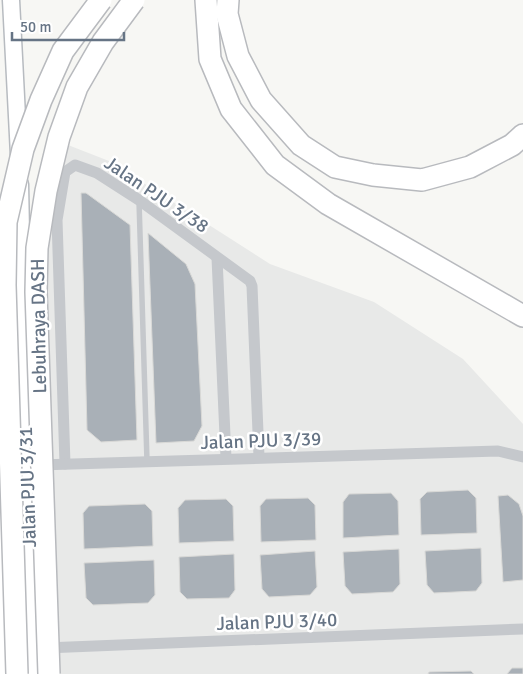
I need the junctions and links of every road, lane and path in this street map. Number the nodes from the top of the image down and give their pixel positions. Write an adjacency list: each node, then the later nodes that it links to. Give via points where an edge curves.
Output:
1 (11, 0): 15 (street, Jalan PJU 3/31, via 20,191)
2 (101, 0): 21 (highway, Lebuhraya DASH, bridge, via 64,51 41,100 24,149 6,222 5,285)
3 (134, 0): 23 (highway, Lebuhraya DASH, bridge, via 103,42 77,87 58,138 37,248 36,302)
4 (206, 0): 9 (highway, via 210,59 231,109 275,165 328,204)
5 (228, 0): 6 (highway, via 238,56 261,100 301,145 335,167 422,180 470,166 512,145)
6 (523, 134)
7 (139, 200): 8 (street, Jalan PJU 3/38); 13 (lane); 14 (street, Jalan PJU 3/38, via 97,173 76,165 65,172 57,220)
8 (218, 258): 10 (street, Jalan PJU 3/38, via 246,277 252,286); 12 (street, Jalan PJU 3/38)
9 (523, 316)
10 (259, 457): 11 (street, Jalan PJU 3/39, via 498,451); 12 (street, Jalan PJU 3/39)
11 (523, 457)
12 (226, 458): 13 (street, Jalan PJU 3/39)
13 (148, 461): 14 (street, Jalan PJU 3/39)
14 (65, 464): 15 (street, Jalan PJU 3/39)
15 (26, 466): 16 (street, Jalan PJU 3/39); 19 (street, Jalan PJU 3/31)
16 (0, 468)
17 (0, 512): 20 (street, Jalan PJU 3/31)
18 (523, 629): 19 (street, Jalan PJU 3/40)
19 (33, 648): 22 (street, Jalan PJU 3/31)
20 (5, 674)
21 (17, 674)
22 (34, 674)
23 (49, 674)

